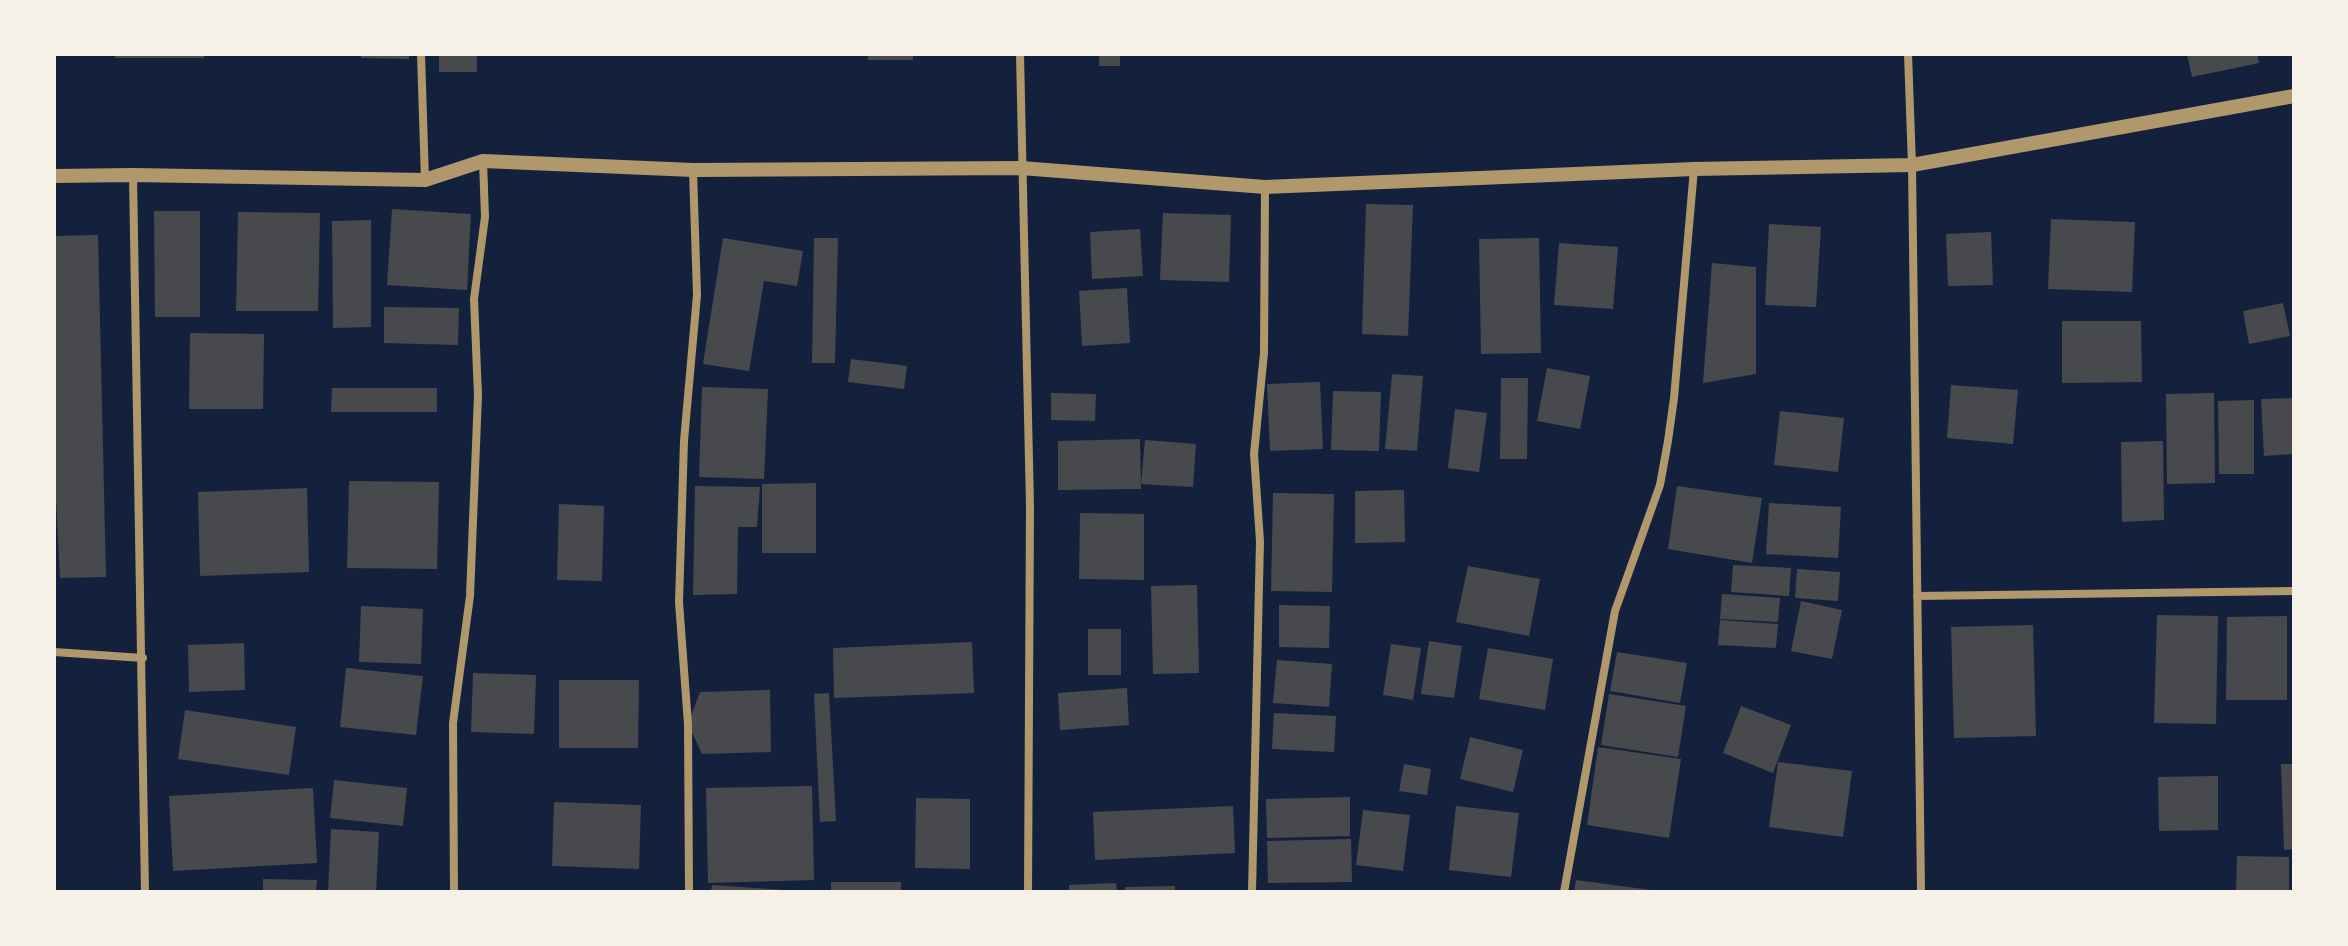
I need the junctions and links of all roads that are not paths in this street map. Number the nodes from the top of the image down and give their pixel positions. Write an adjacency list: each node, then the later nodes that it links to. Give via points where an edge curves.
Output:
1 (421, 54): 12 (street)
2 (1020, 54): 7 (street)
3 (1908, 54): 6 (street)
4 (2294, 96): 6 (street)
5 (483, 161): 9 (street); 12 (street); 19 (street, via 485,217 474,299 478,395 470,596 453,723)
6 (1912, 165): 8 (street); 15 (street)
7 (1021, 168): 9 (street); 13 (street); 21 (street, via 1030,506)
8 (1694, 169): 13 (street); 23 (street, via 1668,441 1660,485 1615,611)
9 (693, 170): 20 (street, via 697,295 684,441 679,602 688,724)
10 (133, 175): 11 (street); 12 (street); 17 (street)
11 (54, 176)
12 (425, 180)
13 (1265, 187): 22 (street, via 1264,353 1254,454 1260,541)
14 (2294, 591): 15 (street)
15 (1917, 596): 24 (street)
16 (54, 652): 17 (street)
17 (143, 658): 18 (street)
18 (145, 892)
19 (454, 892)
20 (689, 892)
21 (1028, 892)
22 (1252, 892)
23 (1564, 892)
24 (1921, 892)

